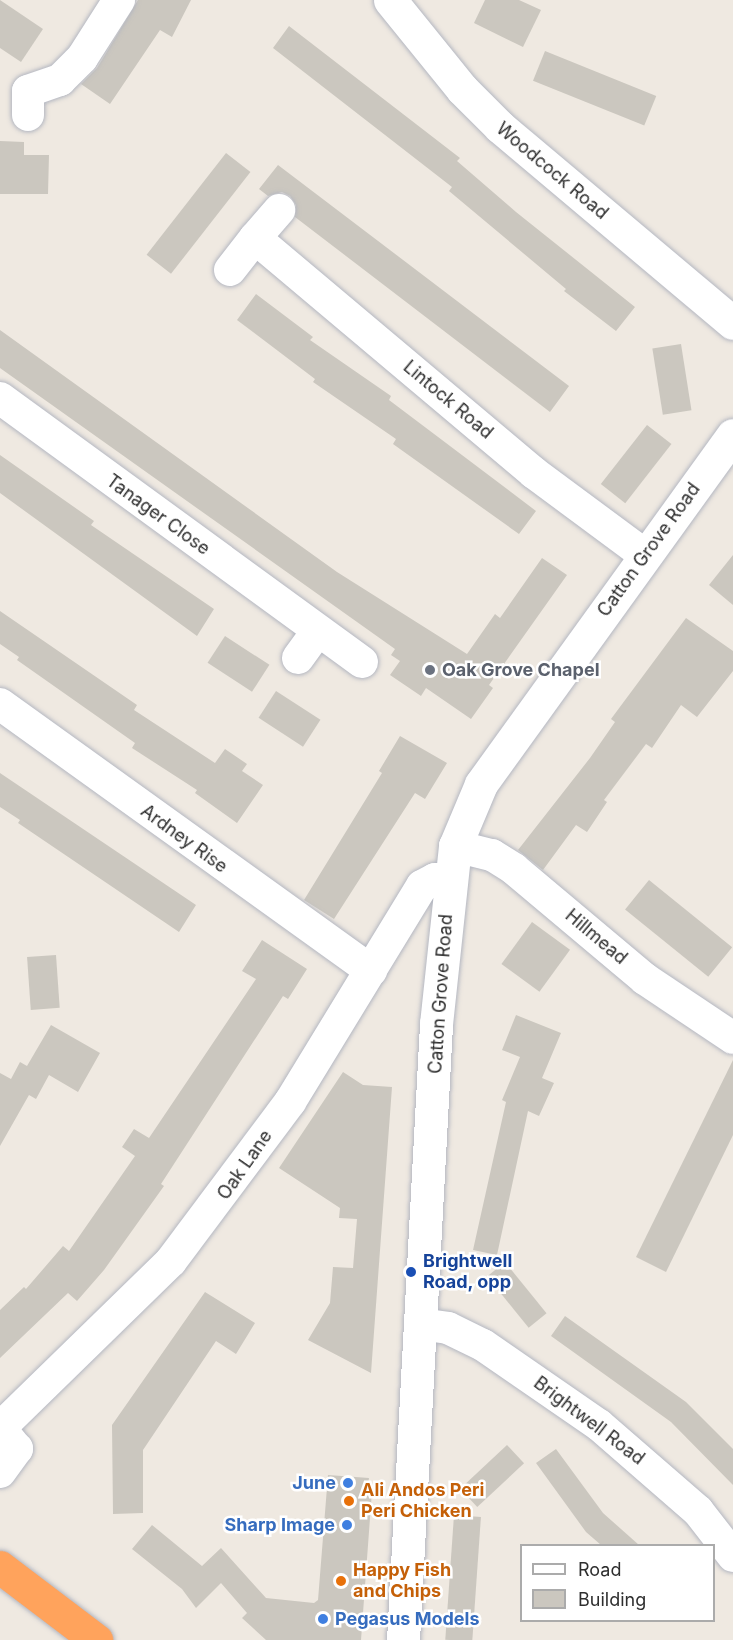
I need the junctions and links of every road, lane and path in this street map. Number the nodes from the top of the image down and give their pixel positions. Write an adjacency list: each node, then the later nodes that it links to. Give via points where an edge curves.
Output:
1 (119, 0): 3 (street, via 82,58 60,80)
2 (390, 0): 7 (street, Woodcock Road, via 462,89 500,127)
3 (23, 93)
4 (279, 210): 5 (street)
5 (255, 238): 6 (street); 10 (street, Lintock Road, via 534,473)
6 (230, 270)
7 (733, 323)
8 (0, 399): 11 (street, Tanager Close)
9 (733, 435): 10 (street, Catton Grove Road)
10 (645, 555): 15 (street, Catton Grove Road, via 481,784)
11 (316, 632): 12 (street); 13 (street, Tanager Close)
12 (298, 658)
13 (362, 662)
14 (0, 705): 17 (street, Ardney Rise)
15 (455, 846): 16 (street, Catton Grove Road); 18 (street, Hillmead, via 492,855 514,868 645,979)
16 (450, 879): 17 (street, Oak Lane, via 435,879 422,886); 19 (street, Catton Grove Road, via 436,1024)
17 (370, 971): 20 (street, Oak Lane, via 290,1102 171,1262 0,1428 17,1449)
18 (733, 1038)
19 (420, 1324): 21 (street, Brightwell Road, via 448,1328 483,1345 599,1425 698,1511); 24 (street, Catton Grove Road)
20 (0, 1472)
21 (733, 1556)
22 (0, 1567): 23 (highway)
23 (96, 1640)
24 (403, 1640)

